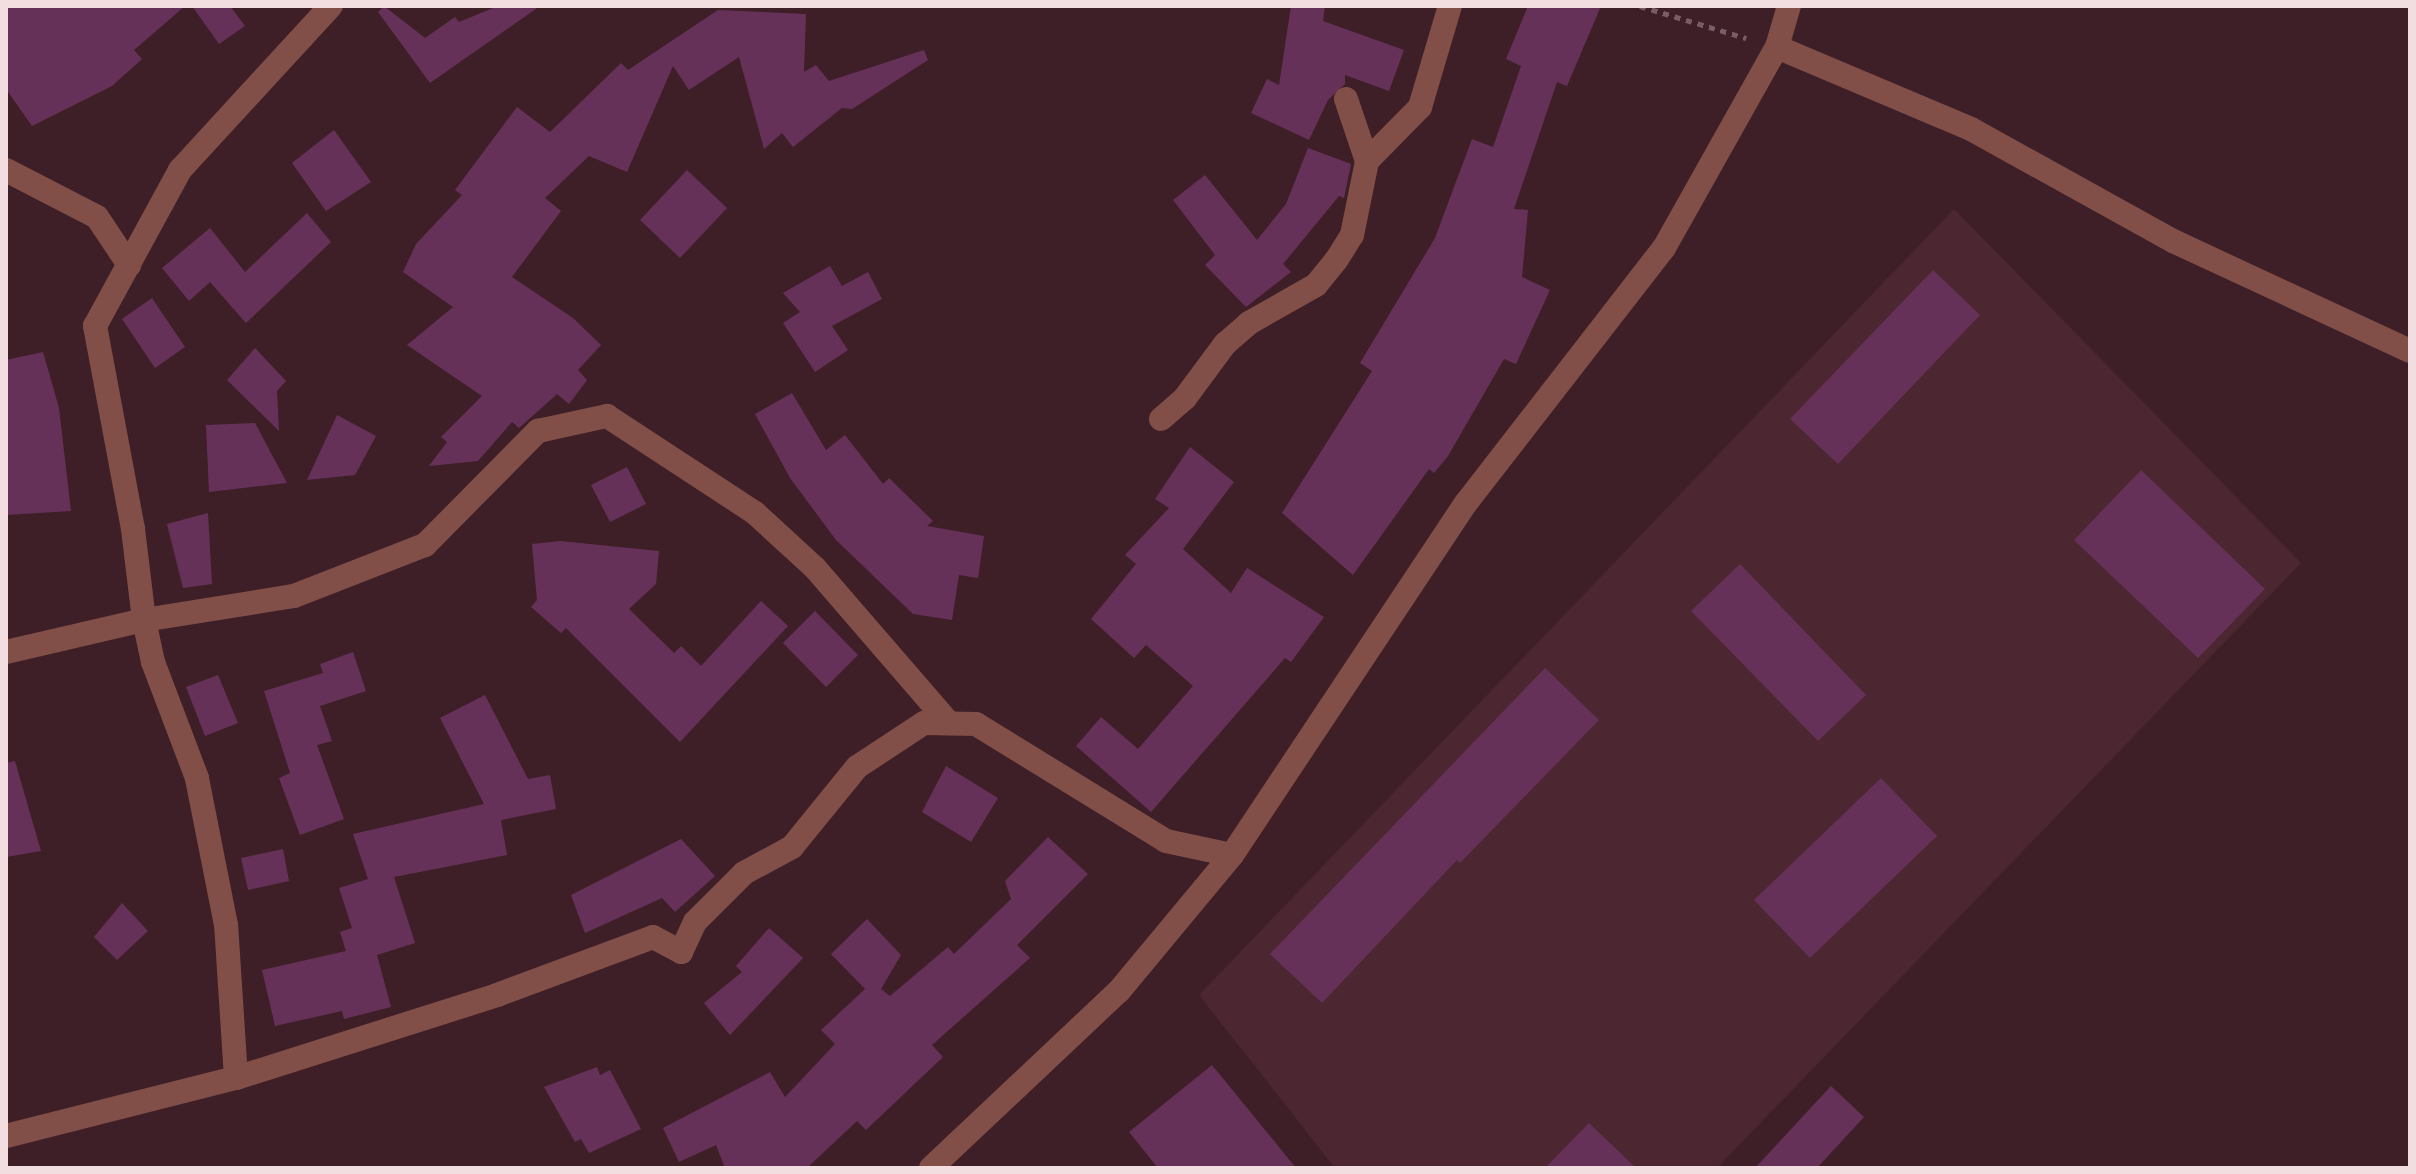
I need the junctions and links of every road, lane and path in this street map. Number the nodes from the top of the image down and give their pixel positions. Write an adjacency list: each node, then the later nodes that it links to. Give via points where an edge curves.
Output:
1 (331, 6): 9 (street, via 180,170)
2 (1450, 6): 7 (street, via 1420,107)
3 (1640, 6): 5 (path)
4 (1789, 6): 5 (street)
5 (1777, 47): 10 (street, via 1971,129 2173,241); 15 (street, via 1664,248 1466,503)
6 (1346, 99): 7 (street)
7 (1367, 161): 11 (street, via 1352,235 1337,259 1316,285 1249,323 1225,344 1185,398)
8 (6, 170): 9 (street, via 97,217)
9 (129, 265): 12 (street, via 95,326 133,529)
10 (2410, 351)
11 (1161, 419)
12 (144, 620): 13 (street); 14 (street, via 294,596 425,545 538,431 607,416 755,513 815,568); 16 (street, via 153,662 197,778 226,925)
13 (6, 652)
14 (949, 723): 15 (street, via 976,724 1166,841); 16 (street, via 924,723 857,767 792,847 744,873 695,922 681,952 653,937 497,995)
15 (1232, 855): 18 (street, via 1119,991)
16 (236, 1078): 17 (street)
17 (6, 1136)
18 (931, 1168)

